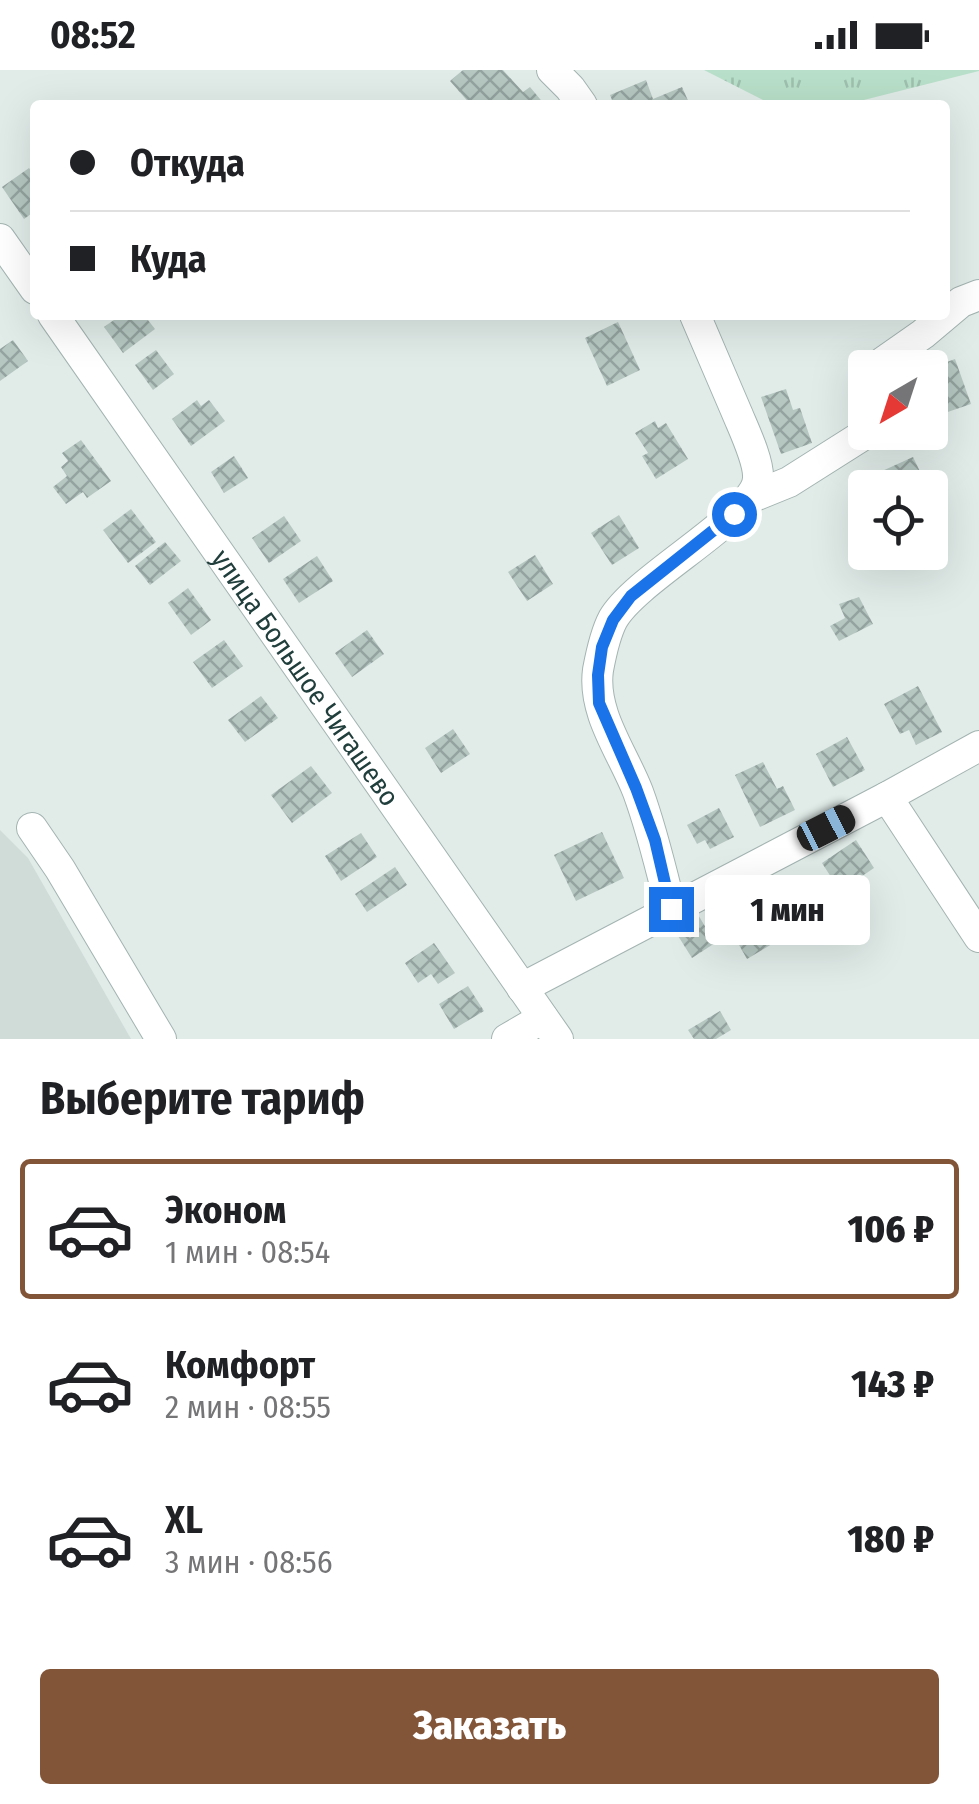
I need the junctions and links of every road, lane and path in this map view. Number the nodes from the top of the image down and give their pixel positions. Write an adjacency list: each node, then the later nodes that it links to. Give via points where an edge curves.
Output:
1 (552, 70): 2 (street)
2 (578, 100)
3 (0, 239): 4 (street)
4 (30, 282)
5 (979, 295): 6 (street)
6 (950, 312)
7 (56, 320): 18 (street, улица Большое Чигашево)
8 (697, 320): 12 (street, via 750,444 758,478)
9 (940, 320): 10 (street)
10 (901, 350)
11 (848, 445): 12 (street)
12 (752, 497): 16 (street, via 631,596 602,647 599,703 655,840)
13 (979, 746): 14 (street)
14 (887, 797): 16 (street); 17 (street)
15 (32, 828): 20 (street)
16 (671, 909): 18 (street)
17 (979, 937)
18 (522, 988): 19 (street, улица Большое Чигашево)
19 (550, 1028): 21 (street)
20 (162, 1039)
21 (507, 1039)

